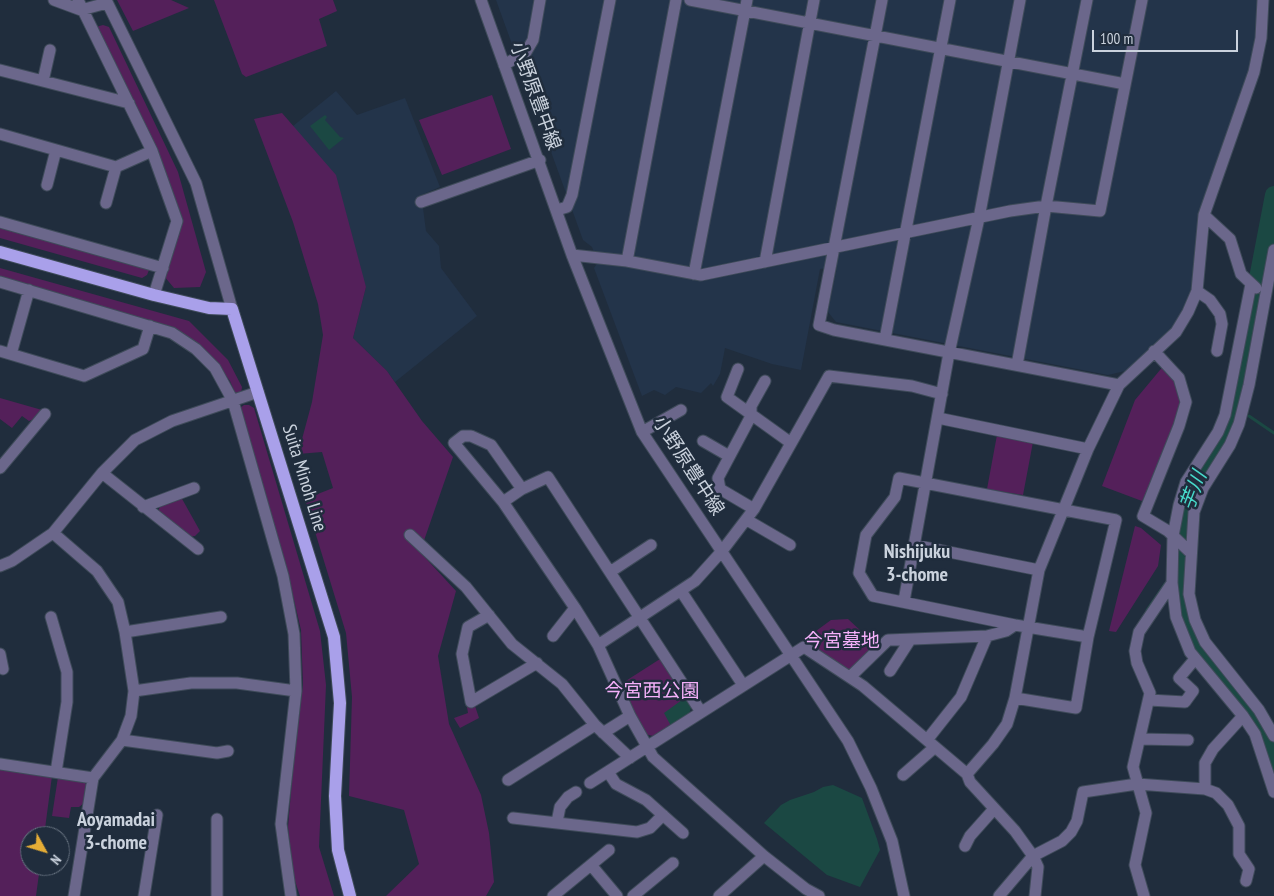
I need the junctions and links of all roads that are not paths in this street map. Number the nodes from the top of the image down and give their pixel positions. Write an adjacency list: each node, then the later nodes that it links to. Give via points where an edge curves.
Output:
1 (54, 0): 15 (street)
2 (481, 0): 22 (street, 小野原豊中線)
3 (540, 0): 22 (street, via 533,40 526,52)
4 (610, 0): 37 (street, via 572,195 567,206)
5 (676, 0): 46 (street)
6 (690, 0): 16 (street)
7 (814, 0): 17 (street)
8 (882, 0): 18 (street)
9 (950, 0): 19 (street)
10 (1020, 0): 21 (street)
11 (1087, 0): 24 (street)
12 (1142, 0): 26 (street)
13 (1263, 0): 38 (street, via 1261,38 1254,72)
14 (106, 2): 15 (street); 55 (street, via 196,183)
15 (79, 5): 27 (street)
16 (746, 5): 17 (street); 49 (street)
17 (810, 23): 18 (street); 47 (street)
18 (875, 36): 19 (street); 42 (street)
19 (940, 48): 21 (street); 41 (street)
20 (50, 50): 25 (street)
21 (1009, 61): 24 (street); 39 (street)
22 (504, 65): 31 (street, 小野原豊中線)
23 (0, 70): 25 (street)
24 (1073, 74): 26 (street); 36 (street)
25 (43, 80): 27 (street)
26 (1125, 84): 36 (street, via 1100,211)
27 (129, 103): 30 (street)
28 (0, 134): 29 (street)
29 (56, 150): 32 (street); 33 (street)
30 (152, 151): 32 (street); 48 (street, via 177,221)
31 (540, 160): 34 (street); 37 (street, 小野原豊中線)
32 (116, 166): 35 (street)
33 (47, 185)
34 (421, 202)
35 (106, 203)
36 (1046, 206): 39 (street); 62 (street)
37 (557, 210): 45 (street, 小野原豊中線)
38 (1204, 215): 52 (street, via 1232,241 1241,274); 53 (street)
39 (979, 218): 41 (street); 61 (street)
40 (0, 222): 48 (street)
41 (906, 233): 42 (street); 57 (street)
42 (834, 248): 47 (street); 57 (street, via 819,325)
43 (1274, 250): 52 (street)
44 (0, 252): 54 (main road)
45 (572, 255): 46 (street); 73 (street, 小野原豊中線)
46 (627, 261): 49 (street)
47 (764, 262): 49 (street)
48 (163, 268): 54 (street)
49 (694, 274)
50 (0, 282): 51 (street)
51 (29, 290): 56 (street); 60 (street)
52 (1261, 290): 90 (street, via 1225,415 1218,432 1186,482); 95 (street, via 1241,416 1233,439 1196,504)
53 (1197, 291): 58 (street, via 1176,332); 59 (street, via 1210,300 1220,314 1222,324)
54 (154, 295): 55 (main road, via 209,308)
55 (232, 309): 66 (main road, Suita Minoh Line)
56 (150, 326): 60 (street, via 144,349 84,376); 68 (street, via 172,333 196,349 215,368)
57 (885, 340): 61 (street)
58 (1154, 351): 65 (street); 90 (street, via 1179,378 1186,402 1143,516)
59 (1217, 351)
60 (6, 352)
61 (950, 353): 62 (street); 67 (street)
62 (1017, 365): 65 (street)
63 (738, 369): 71 (street, via 727,397)
64 (765, 381): 71 (street, via 751,406)
65 (1119, 385): 76 (street)
66 (258, 392): 68 (street); 173 (main road, Suita Minoh Line, via 334,637 340,703 335,796 338,850)
67 (942, 394): 72 (street); 75 (street, via 912,386 829,376)
68 (233, 402): 79 (street, via 172,421 135,440); 125 (street, via 283,576 294,634)
69 (681, 410): 73 (street)
70 (45, 414): 78 (street)
71 (751, 416): 75 (street); 77 (street)
72 (938, 418): 76 (street); 80 (street)
73 (642, 432): 96 (street, 小野原豊中線)
74 (703, 441): 77 (street)
75 (791, 443): 85 (street)
76 (1088, 449): 86 (street)
77 (729, 456): 85 (street, via 718,478 720,488)
78 (0, 468)
79 (102, 473): 84 (street); 88 (street)
80 (926, 481): 86 (street); 93 (street); 102 (street, via 899,478 895,497 866,535 859,573 873,596)
81 (194, 488): 84 (street)
82 (522, 489): 83 (street); 83 (street, via 491,445 463,436 454,443); 99 (street, via 548,477)
83 (503, 502): 103 (street)
84 (143, 507): 94 (street)
85 (754, 508): 87 (street)
86 (1066, 509): 98 (street); 113 (street, via 1116,520)
87 (747, 520): 92 (street); 96 (street)
88 (53, 533): 97 (street); 110 (street, via 97,571 118,602)
89 (410, 535): 104 (street, via 466,587)
90 (1175, 538): 95 (street); 100 (street)
91 (651, 545): 99 (street)
92 (790, 545)
93 (914, 545): 98 (street); 102 (street)
94 (198, 549)
95 (1188, 550): 133 (street, via 1190,599 1198,627 1210,649 1259,710)
96 (722, 551): 101 (street, via 695,581); 117 (street, 小野原豊中線)
97 (0, 566)
98 (1039, 570): 109 (street)
99 (610, 572): 107 (street)
100 (1172, 583): 118 (street, via 1177,620); 127 (street, via 1144,623 1136,642 1136,657 1148,687)
101 (681, 591): 107 (street); 123 (street)
102 (904, 601): 108 (street)
103 (575, 608): 111 (street); 115 (street)
104 (489, 615): 119 (street, via 512,644); 119 (street, via 468,627 462,654 471,702)
105 (51, 617): 142 (street, via 66,672 68,702)
106 (221, 617): 110 (street)
107 (640, 618): 115 (street); 128 (street)
108 (1015, 624): 109 (street); 112 (street, via 1006,631)
109 (1029, 626): 113 (street); 126 (street)
110 (126, 632): 124 (street)
111 (553, 636)
112 (987, 636): 114 (street); 137 (street, via 961,697)
113 (1088, 637): 126 (street, via 1076,708)
114 (910, 640): 121 (street); 122 (street, via 888,640)
115 (598, 645): 129 (street)
116 (0, 654): 120 (street)
117 (791, 655): 122 (street, via 804,647); 123 (street); 178 (street, 小野原豊中線, via 848,741 871,788 892,841)
118 (1195, 659): 127 (street, via 1179,678 1193,691 1185,702); 130 (street)
119 (536, 663): 131 (street, via 562,684)
120 (3, 669)
121 (890, 671)
122 (850, 677): 137 (street)
123 (743, 685): 128 (street)
124 (134, 691): 125 (street, via 191,683 237,683); 135 (street, via 131,716)
125 (296, 691): 169 (street, via 281,824)
126 (1015, 698): 144 (street, via 1006,724)
127 (1149, 700): 134 (street)
128 (701, 712): 138 (street)
129 (630, 716): 132 (street); 138 (street)
130 (1243, 716): 150 (street, via 1213,749 1205,763); 152 (street, via 1255,734)
131 (595, 724): 132 (street); 147 (street)
132 (603, 733): 140 (street)
133 (1274, 736)
134 (1140, 739): 136 (street); 149 (street, via 1134,767)
135 (122, 740): 139 (street, via 217,753); 146 (street)
136 (1188, 740)
137 (931, 743): 144 (street); 145 (street)
138 (647, 746): 140 (street); 162 (street, via 653,757)
139 (228, 751)
140 (630, 758): 143 (street)
141 (0, 764): 142 (street)
142 (56, 772): 146 (street)
143 (608, 772): 148 (street); 155 (street, via 616,784 646,800)
144 (967, 774): 153 (street)
145 (903, 775)
146 (92, 778): 170 (street)
147 (508, 780)
148 (590, 783)
149 (1137, 784): 150 (street); 163 (street, via 1084,792 1071,832 1062,841); 181 (street, via 1146,812 1135,865)
150 (1205, 789): 166 (street, via 1216,792 1228,805 1239,826 1239,854 1249,869)
151 (576, 792): 158 (street, via 560,807)
152 (1274, 792)
153 (994, 810): 160 (street); 163 (street)
154 (157, 815): 171 (street)
155 (663, 815): 158 (street, via 650,828 637,832); 159 (street)
156 (513, 818): 158 (street)
157 (217, 819): 172 (street)
158 (557, 822)
159 (683, 833)
160 (965, 846)
161 (609, 850): 165 (street)
162 (764, 856): 167 (street); 168 (street)
163 (1033, 856): 179 (street); 180 (street, via 1038,867)
164 (673, 863): 176 (street)
165 (591, 864): 174 (street); 175 (street)
166 (1246, 881)
167 (802, 892): 177 (street)
168 (725, 894)
169 (288, 895)
170 (74, 896)
171 (144, 896)
172 (218, 896)
173 (350, 896)
174 (553, 896)
175 (617, 896)
176 (634, 896)
177 (819, 896)
178 (904, 896)
179 (999, 896)
180 (1036, 896)
181 (1144, 896)

